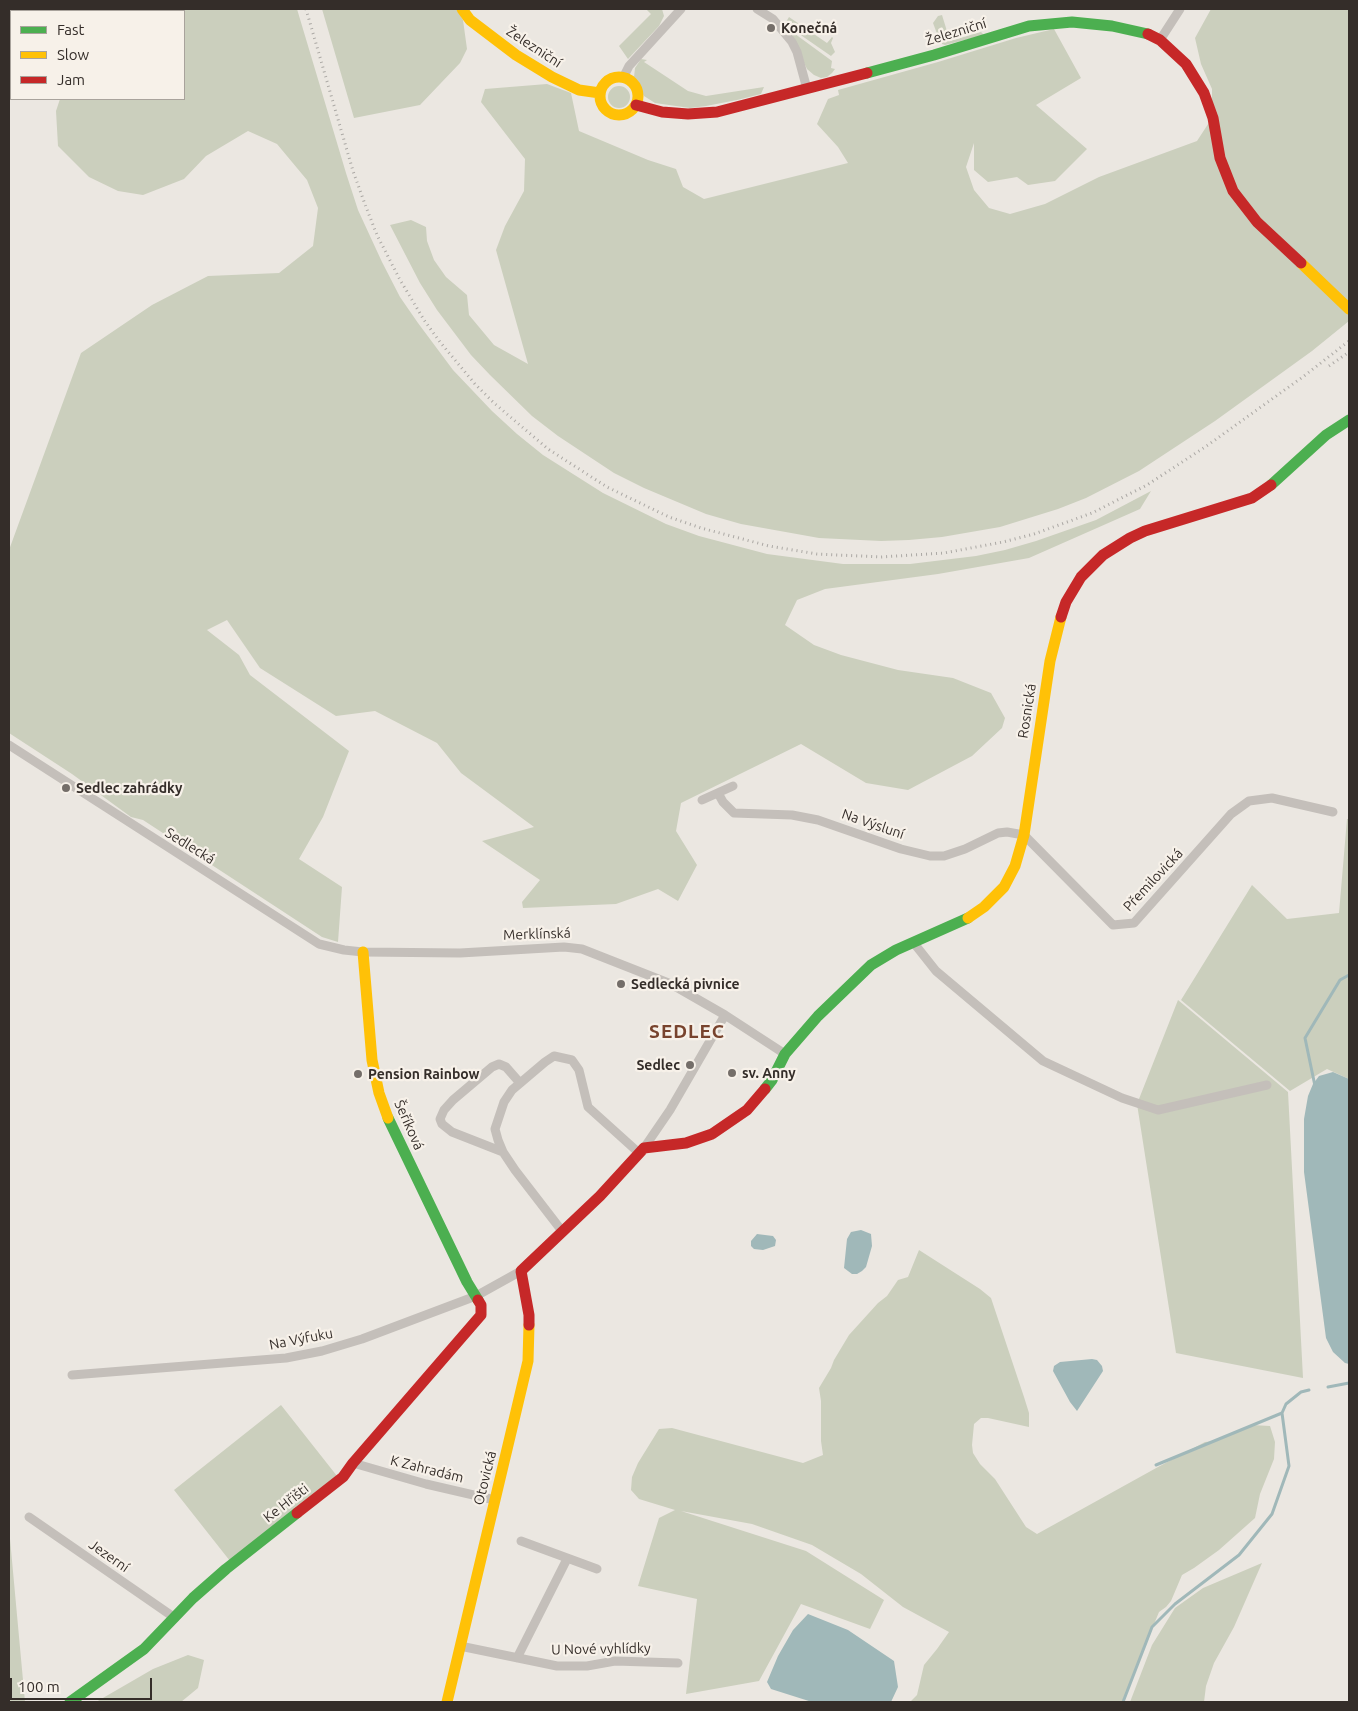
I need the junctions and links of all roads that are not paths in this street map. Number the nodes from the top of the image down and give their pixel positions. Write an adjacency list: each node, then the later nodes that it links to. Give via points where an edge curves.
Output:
1 (462, 9): 8 (street, Železniční, via 470,20 516,55 552,77 579,90)
2 (757, 9): 7 (street, via 773,20 792,42)
3 (1180, 9): 5 (street)
4 (676, 10): 6 (street, via 629,66)
5 (1160, 40): 7 (street, Železniční, via 1112,26 1072,22 1029,26); 10 (street, Železniční, via 1186,64 1204,92 1220,158 1233,191 1257,222)
6 (623, 78): 8 (street, via 609,80); 9 (street, via 636,87)
7 (807, 89): 9 (street, Železniční, via 717,112 662,112)
8 (600, 93): 9 (street, via 602,106 613,115 629,113)
9 (636, 105)
10 (1349, 309)
11 (1349, 420): 17 (street, Rosnická, via 1326,434 1264,491 1130,538 1103,555 1081,577 1066,602 1054,641)
12 (9, 745): 19 (street, Sedlecká, via 319,944)
13 (733, 786): 14 (street)
14 (718, 793): 15 (street); 17 (street, Na Výsluní, via 734,813 805,817 930,856 944,856 965,849 998,833)
15 (702, 800)
16 (1332, 812): 17 (street, Přemilovická, via 1272,798 1249,801 1231,814 1134,923 1113,925)
17 (1024, 835): 18 (street, Rosnická, via 1015,866 996,897 962,922)
18 (913, 942): 21 (street, Rosnická, via 885,955 859,976); 23 (street, via 936,971 1043,1061 1122,1098 1158,1110)
19 (364, 952): 20 (street, Merklínská, via 582,949 671,984); 28 (street, Šeříková, via 372,1060 379,1093)
20 (726, 1015): 21 (street, Merklínská); 24 (street, via 670,1110)
21 (784, 1054): 24 (street, via 772,1080 747,1110 730,1123 712,1134 686,1142)
22 (520, 1083): 24 (street, via 554,1056 572,1060 579,1070 588,1107); 25 (street, via 504,1102 495,1129); 25 (street, via 506,1067 499,1064 492,1067 453,1100 440,1119 452,1132)
23 (1268, 1085)
24 (641, 1150): 26 (street, via 600,1196)
25 (502, 1152): 26 (street)
26 (562, 1231): 27 (street)
27 (521, 1271): 28 (street, Na Výfuku); 31 (street, Otovická, via 529,1315 528,1361)
28 (476, 1296): 29 (street, Na Výfuku, via 322,1351 286,1358); 30 (street, Ke Hřišti, via 481,1305 481,1315)
29 (72, 1375)
30 (353, 1463): 31 (street, K Zahradám); 36 (street, Ke Hřišti, via 343,1477 226,1569)
31 (495, 1500): 37 (street, Otovická)
32 (29, 1516): 36 (street, Jezerní)
33 (521, 1540): 34 (street)
34 (567, 1559): 35 (street); 38 (street)
35 (597, 1569)
36 (175, 1618): 41 (street, Ke Hřišti, via 144,1649)
37 (460, 1646): 38 (street, U Nové vyhlídky); 40 (street, Otovická)
38 (517, 1658): 39 (street, U Nové vyhlídky, via 557,1666 587,1666 615,1661)
39 (678, 1663)
40 (449, 1697)
41 (70, 1702)

